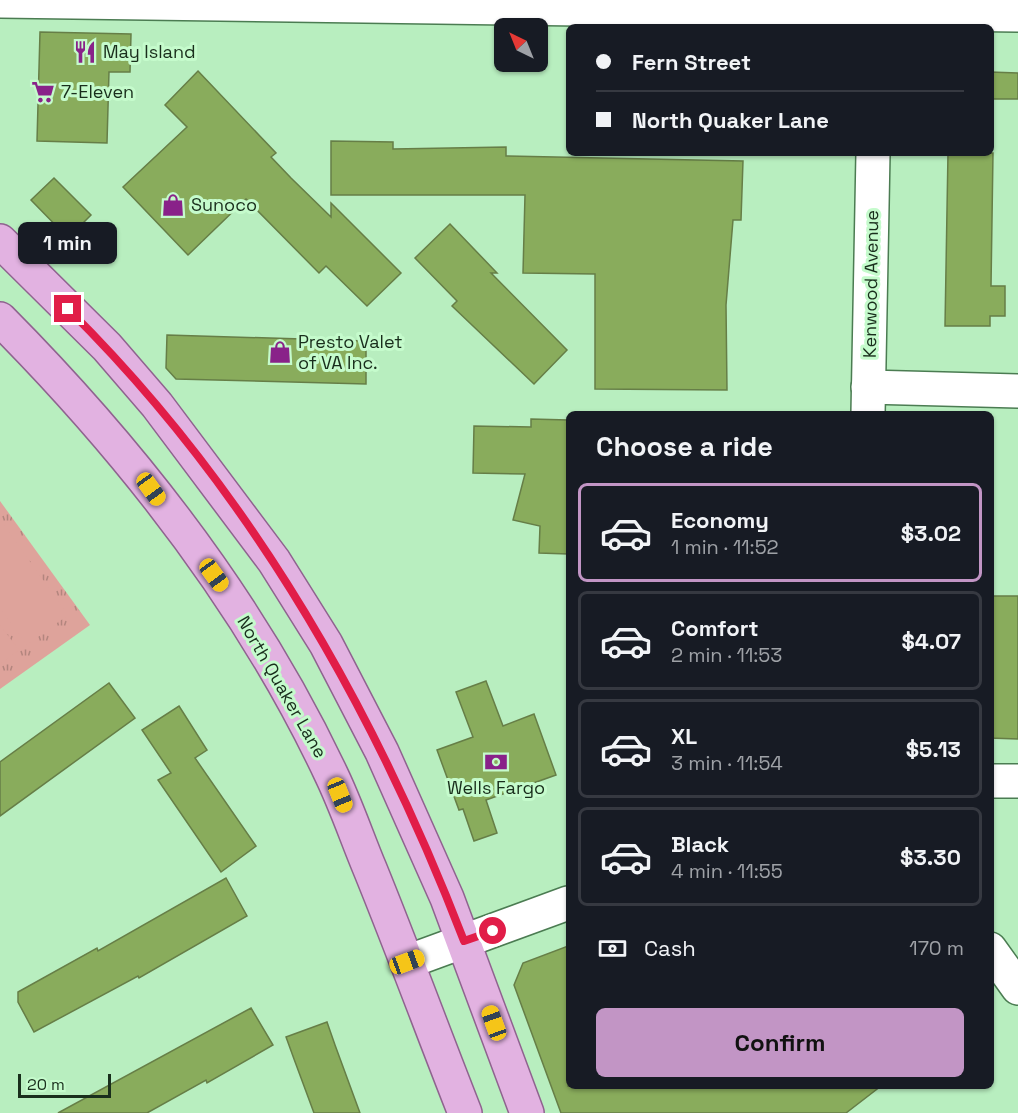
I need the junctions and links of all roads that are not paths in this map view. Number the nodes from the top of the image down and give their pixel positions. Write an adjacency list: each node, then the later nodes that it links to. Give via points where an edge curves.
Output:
1 (0, 1): 2 (street)
2 (874, 14): 3 (street)
3 (1018, 15)
4 (873, 156): 8 (street, Kenwood Avenue)
5 (0, 241): 12 (main road, via 107,347 157,405 274,561 326,644 382,752)
6 (0, 319): 14 (main road, North Quaker Lane, via 62,382 139,472 227,592 332,774)
7 (1018, 391): 8 (street)
8 (868, 400)
9 (994, 781): 10 (street)
10 (1018, 781)
11 (566, 904): 12 (street)
12 (464, 941): 14 (street); 17 (main road)
13 (994, 955): 15 (street)
14 (407, 962): 16 (main road, North Quaker Lane)
15 (1018, 988)
16 (465, 1113)
17 (527, 1113)

